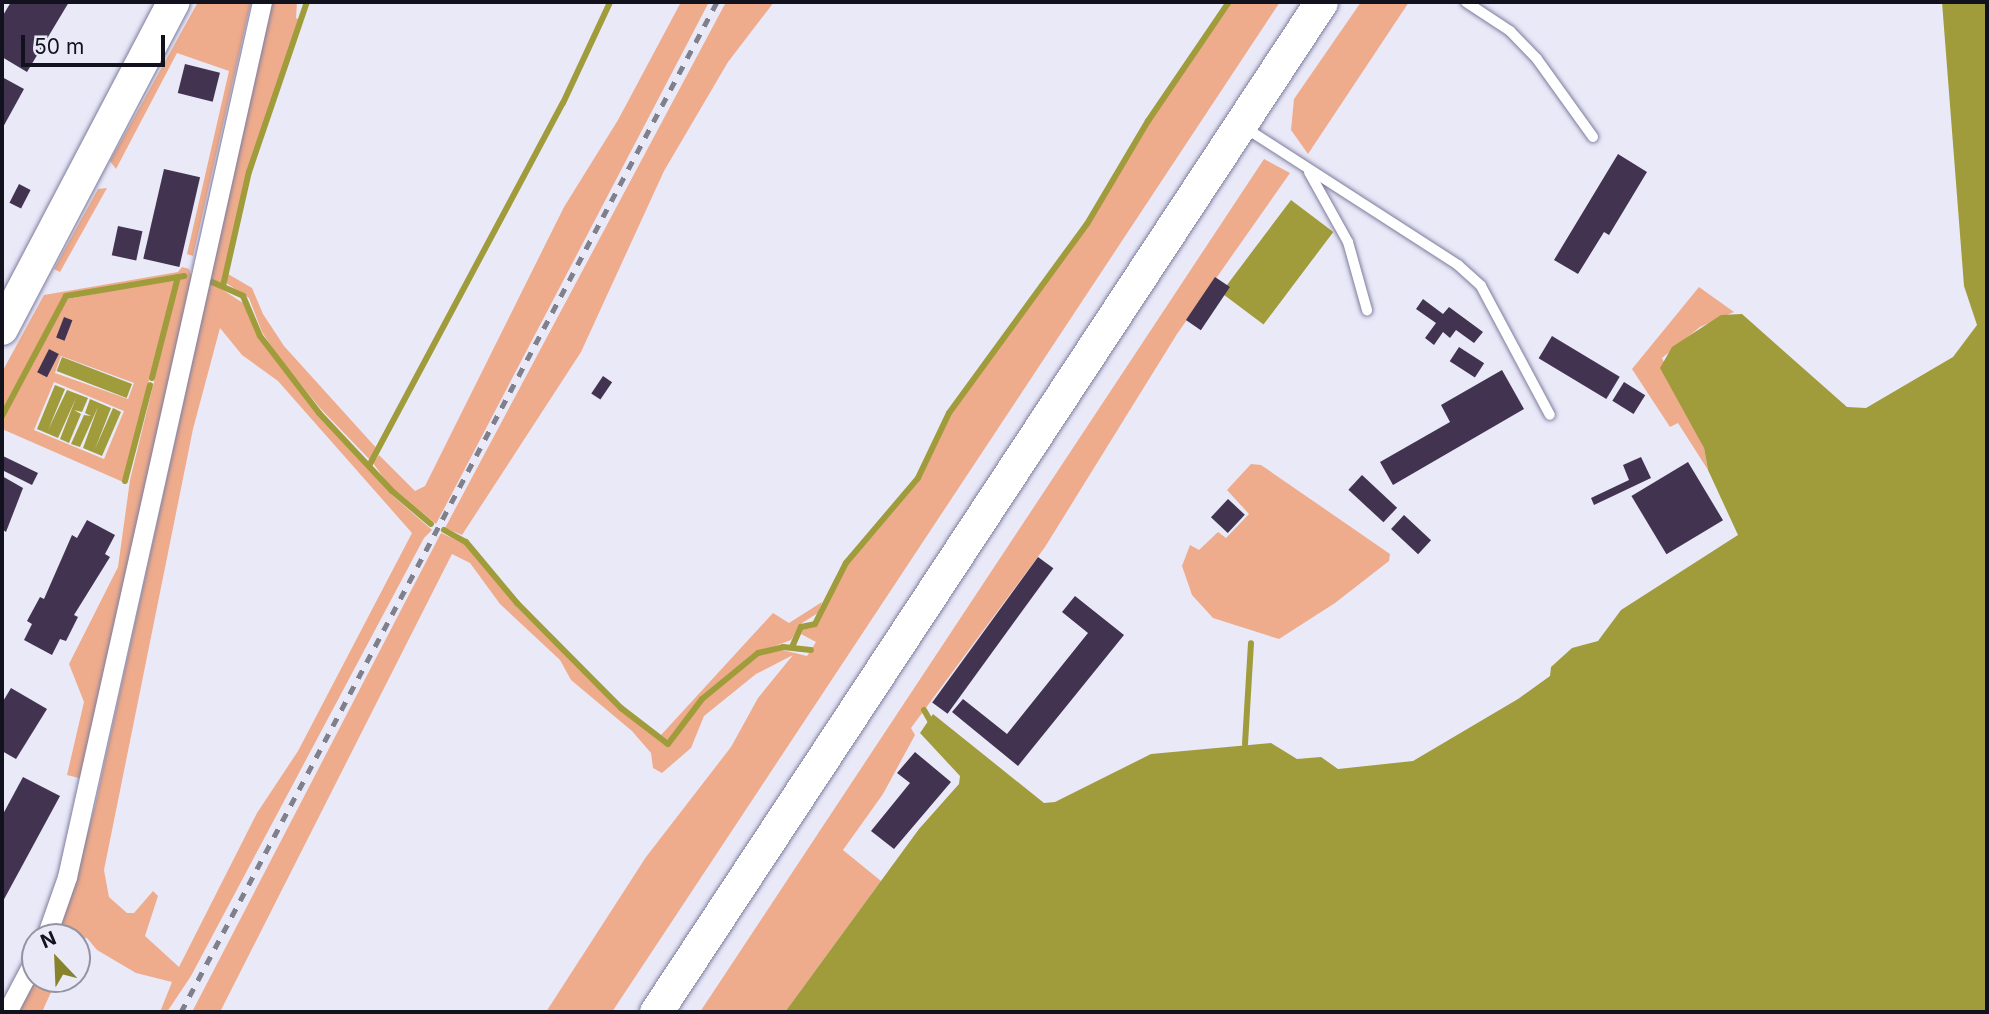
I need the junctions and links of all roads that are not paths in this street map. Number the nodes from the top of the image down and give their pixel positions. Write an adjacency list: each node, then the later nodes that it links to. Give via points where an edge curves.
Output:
1 (174, 2): 9 (main road)
2 (262, 2): 11 (street, via 67,877)
3 (1321, 2): 5 (highway)
4 (1466, 2): 6 (lane, via 1510,31 1537,59)
5 (1241, 124): 7 (lane); 14 (highway)
6 (1593, 137)
7 (1307, 169): 8 (lane, via 1348,242); 10 (lane, via 1458,265 1481,286)
8 (1367, 310)
9 (2, 329)
10 (1550, 415)
11 (51, 923)
12 (21, 985): 13 (street)
13 (7, 1012)
14 (656, 1012)

